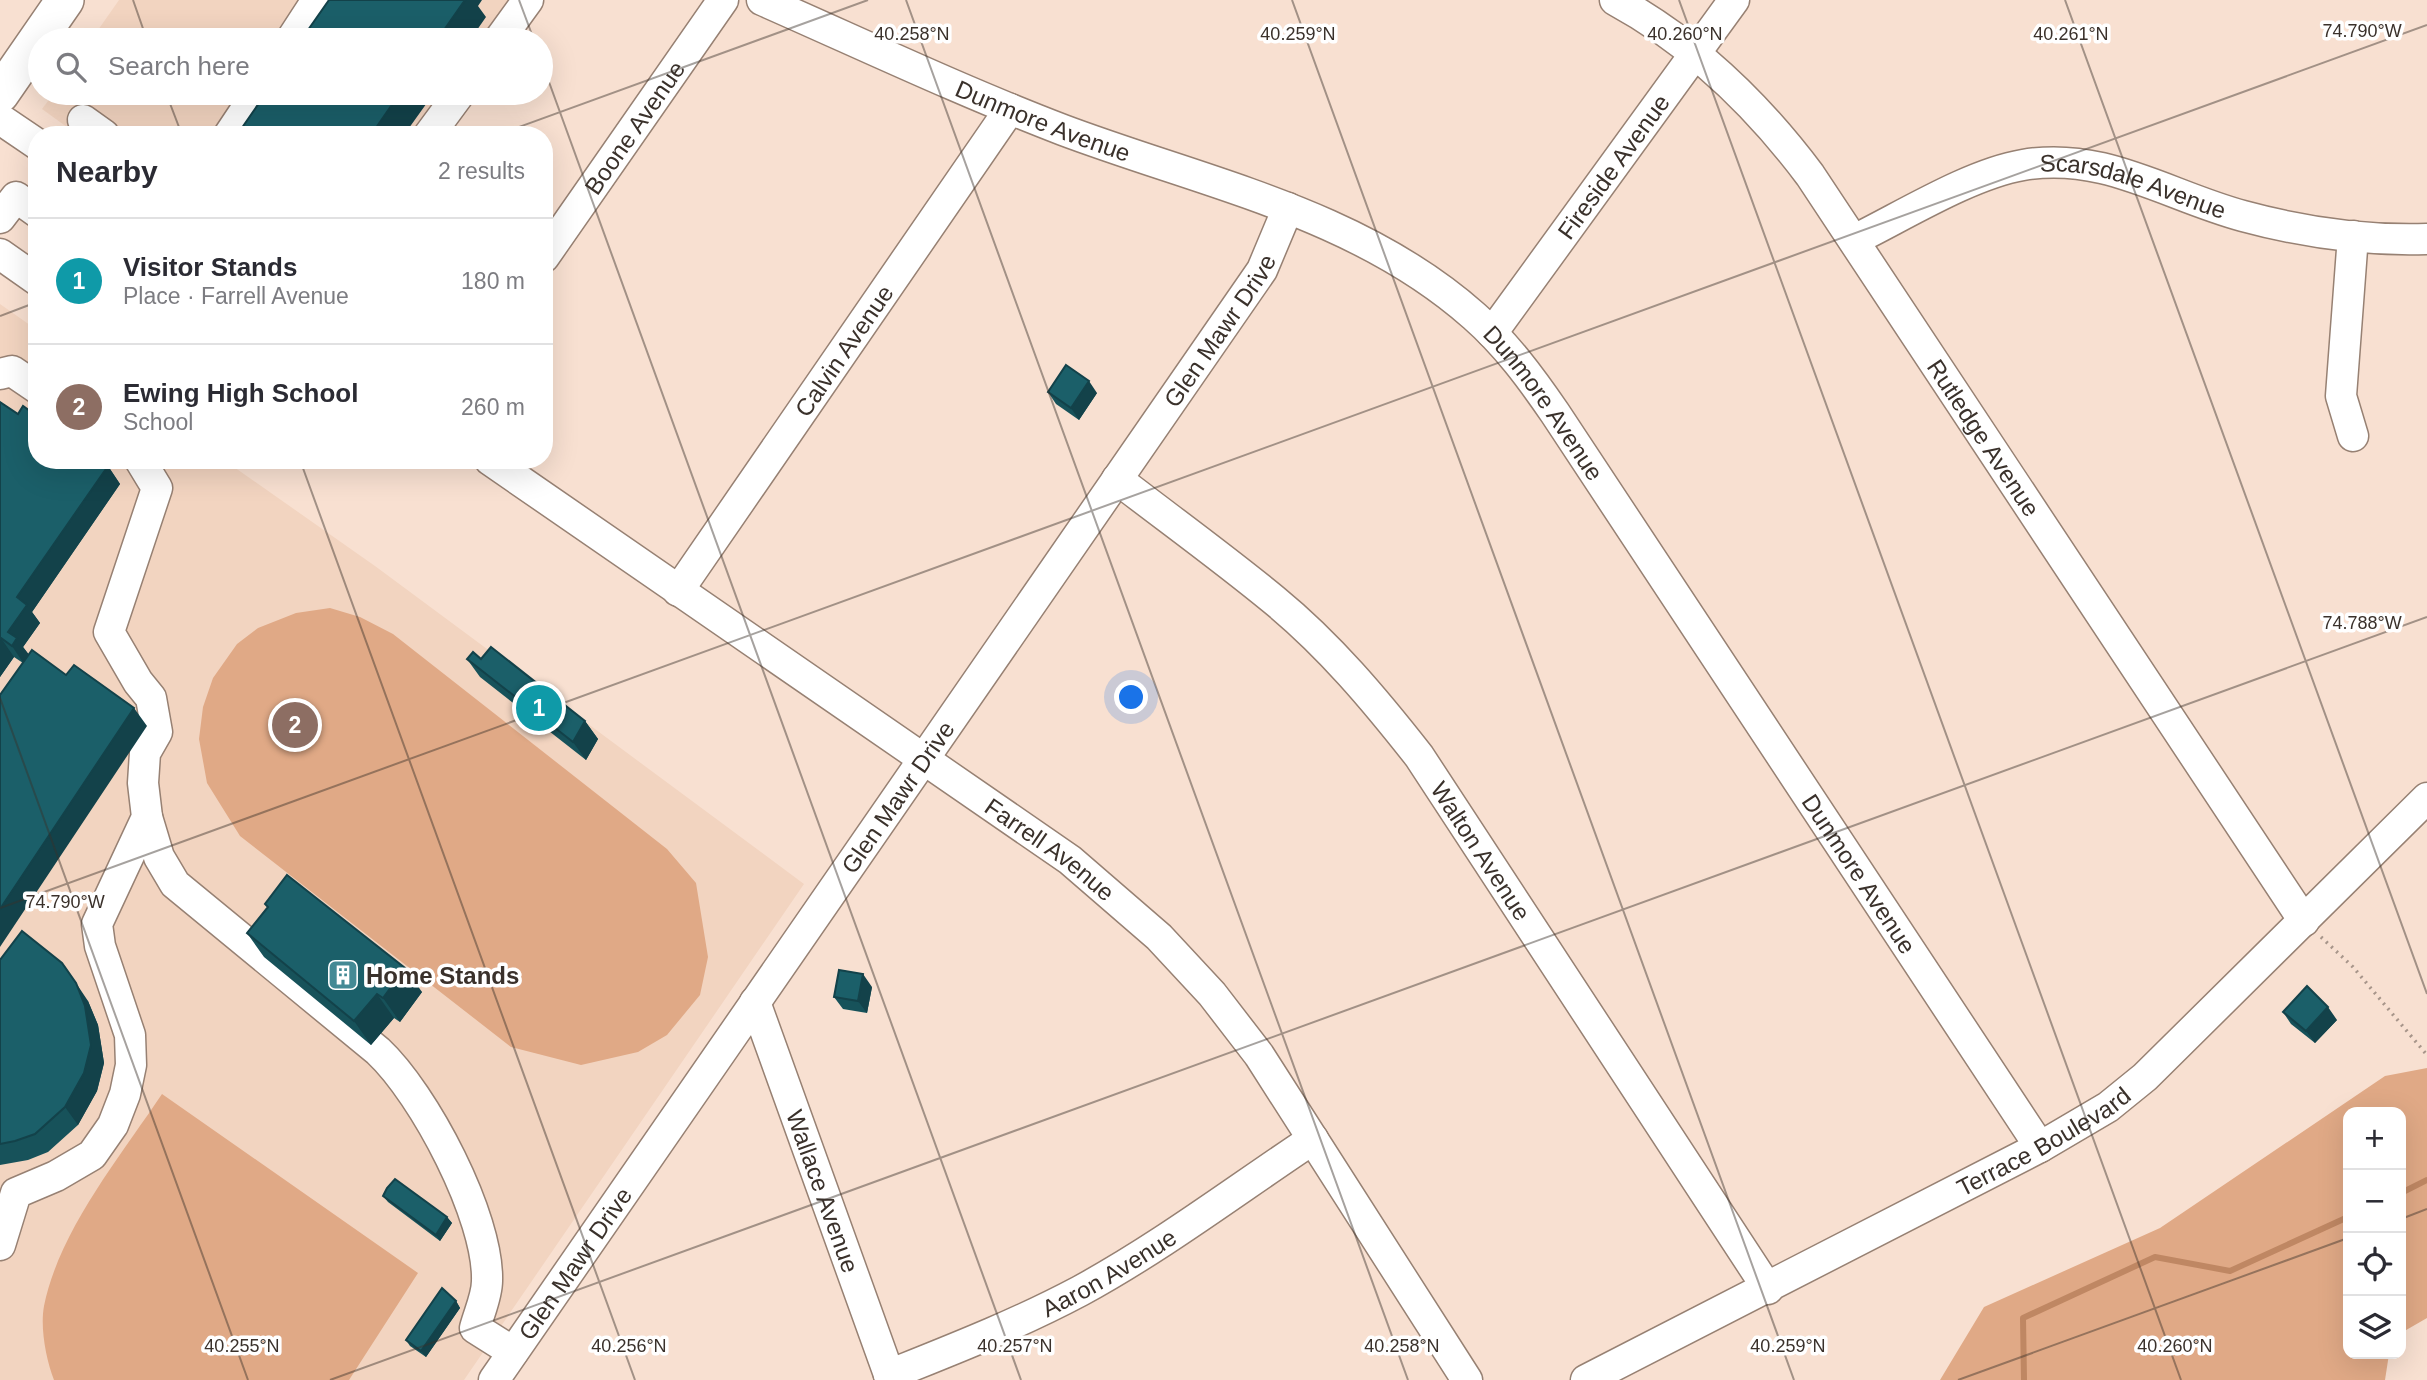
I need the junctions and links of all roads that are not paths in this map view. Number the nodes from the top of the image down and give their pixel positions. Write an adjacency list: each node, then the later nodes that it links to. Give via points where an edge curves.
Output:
1 (65, 0): 8 (main road)
2 (317, 0): 9 (street)
3 (528, 0): 10 (street)
4 (723, 0): 27 (street, Boone Avenue)
5 (762, 0): 16 (street, Dunmore Avenue)
6 (1615, 0): 12 (street, Rutledge Avenue, via 1667,30)
7 (1734, 0): 12 (street, Fireside Avenue)
8 (46, 28)
9 (299, 28)
10 (508, 28)
11 (28, 54): 13 (main road)
12 (1696, 54): 26 (street, Rutledge Avenue, via 1739,90 1777,131); 30 (street, Fireside Avenue)
13 (0, 94)
14 (249, 105): 18 (street)
15 (451, 105): 19 (street)
16 (1010, 108): 22 (street, Dunmore Avenue); 37 (street, Calvin Avenue)
17 (0, 119): 20 (street)
18 (235, 126)
19 (436, 126)
20 (28, 138)
21 (28, 206): 23 (street, via 16,197)
22 (1288, 208): 30 (street, Dunmore Avenue, via 1395,258 1438,286); 36 (street, Glen Mawr Drive, via 1262,270)
23 (0, 218)
24 (2353, 236): 25 (street, Scarsdale Avenue); 26 (street, Scarsdale Avenue, via 2242,216 2118,170 2053,162 1989,174); 33 (street, via 2341,396)
25 (2427, 239)
26 (1854, 240): 41 (street, Rutledge Avenue)
27 (553, 244)
28 (0, 254): 29 (street)
29 (28, 274)
30 (1492, 332): 44 (street, Dunmore Avenue, via 1555,413)
31 (0, 374): 32 (street, via 12,371)
32 (28, 382)
33 (2353, 436)
34 (145, 469): 40 (street, via 157,488 109,632 151,698 158,732 145,754)
35 (503, 469): 37 (street, Farrell Avenue)
36 (1117, 479): 38 (street, Glen Mawr Drive); 46 (street, Walton Avenue, via 1275,601 1380,707 1427,768)
37 (678, 591): 38 (street, Farrell Avenue)
38 (923, 759): 42 (street, Glen Mawr Drive); 43 (street, Farrell Avenue, via 1070,860 1159,937 1212,994 1259,1055)
39 (2427, 799): 41 (street, Terrace Boulevard)
40 (147, 817): 45 (street, via 97,924 130,1035 131,1065 125,1094 113,1125 92,1155 16,1193); 47 (street, via 159,857 175,884 378,1051 422,1104 468,1198 481,1243 487,1281 475,1328)
41 (2304, 920): 44 (street, Terrace Boulevard, via 2145,1077 2108,1107)
42 (755, 1002): 47 (street, Glen Mawr Drive); 48 (street, Wallace Avenue)
43 (1313, 1139): 48 (street, Aaron Avenue, via 1079,1292 999,1332); 50 (street, Farrell Avenue)
44 (2040, 1147): 46 (street, Terrace Boulevard)
45 (0, 1245)
46 (1768, 1289): 51 (street, Terrace Boulevard)
47 (513, 1352): 49 (street, Glen Mawr Drive)
48 (890, 1377)
49 (494, 1380)
50 (1467, 1380)
51 (1586, 1380)

